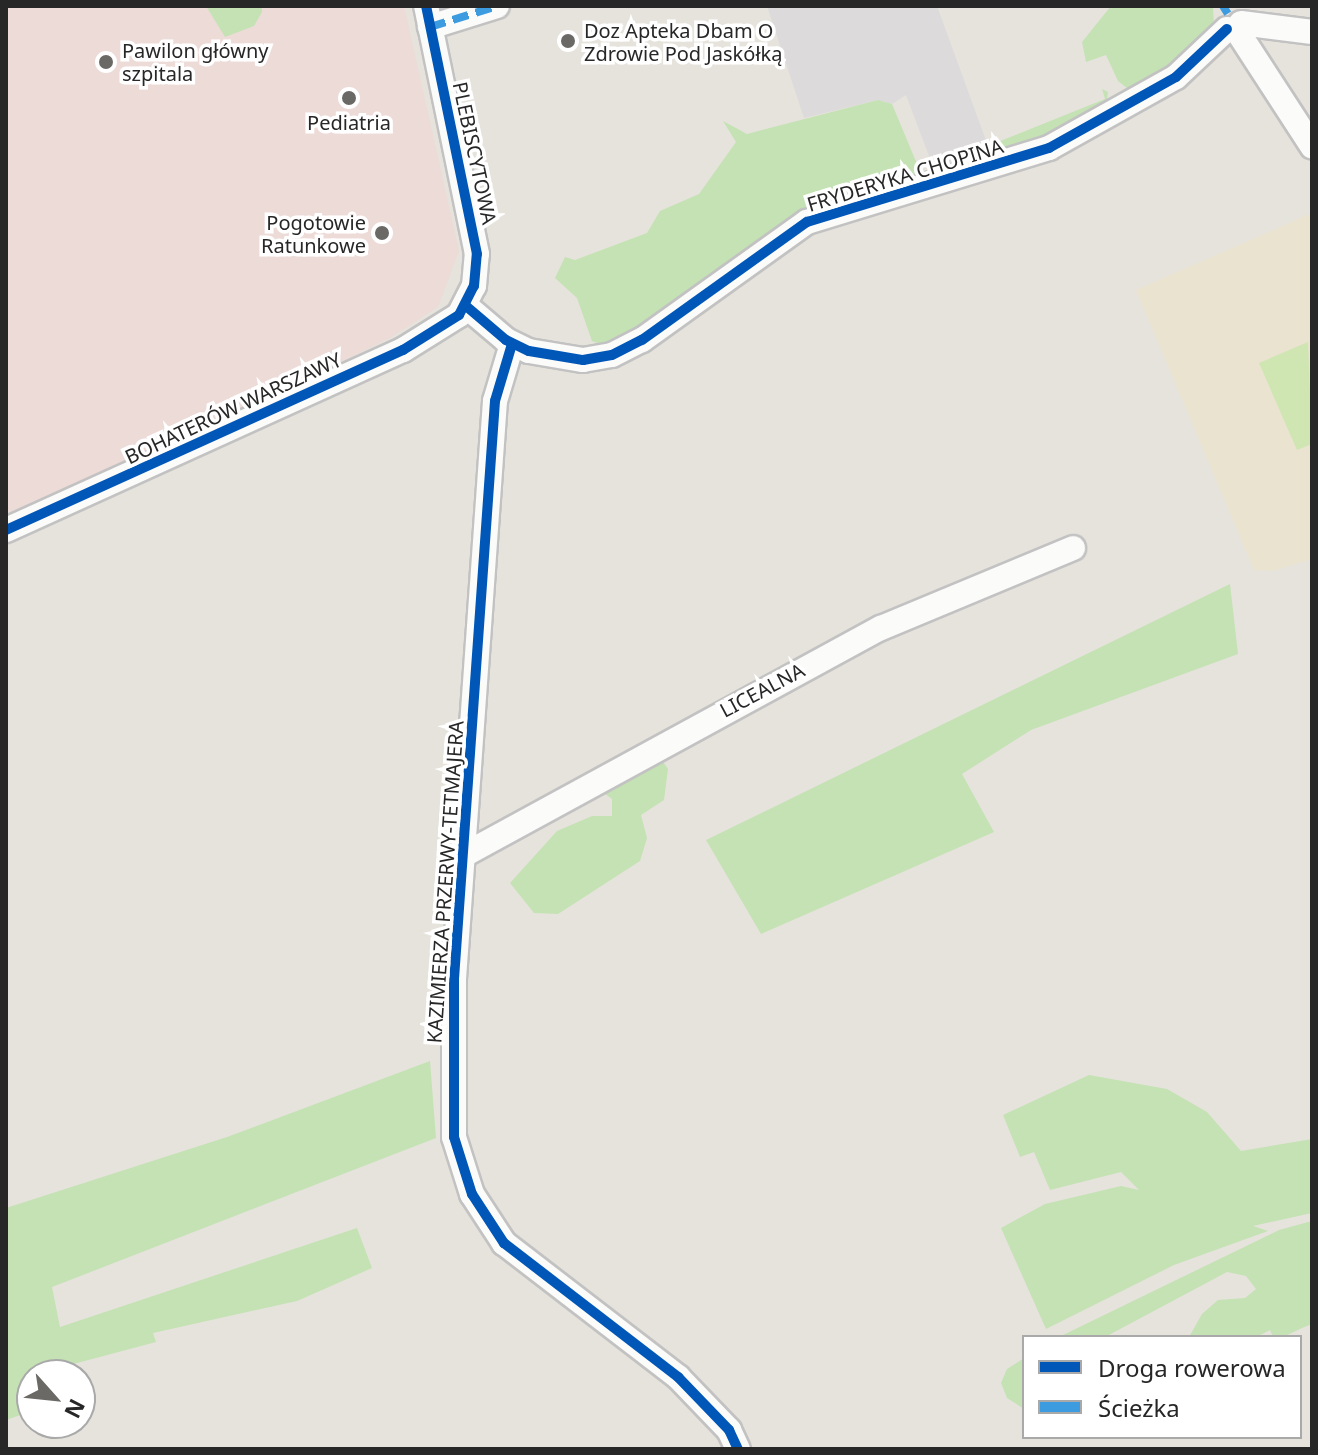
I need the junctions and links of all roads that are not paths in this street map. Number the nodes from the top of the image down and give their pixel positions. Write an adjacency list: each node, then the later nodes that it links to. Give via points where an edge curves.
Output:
1 (497, 6): 2 (street)
2 (428, 17): 6 (street, PLEBISCYTOWA, via 477,254)
3 (1231, 20): 4 (street); 5 (street); 7 (street, FRYDERYKA CHOPINA, via 1176,77 1049,148 807,222 642,340 612,355 549,356)
4 (1312, 32)
5 (1312, 146)
6 (466, 306): 7 (street, FRYDERYKA CHOPINA); 8 (street, BOHATERÓW WARSZAWY, via 450,324 403,350)
7 (512, 344): 10 (street, KAZIMIERZA PRZERWY-TETMAJERA, via 495,401)
8 (6, 530)
9 (1073, 548): 10 (street, LICEALNA, via 881,628)
10 (462, 856): 11 (street, KAZIMIERZA PRZERWY-TETMAJERA, via 450,1056 454,1137 472,1194 504,1243 678,1377 729,1430)
11 (738, 1449)

